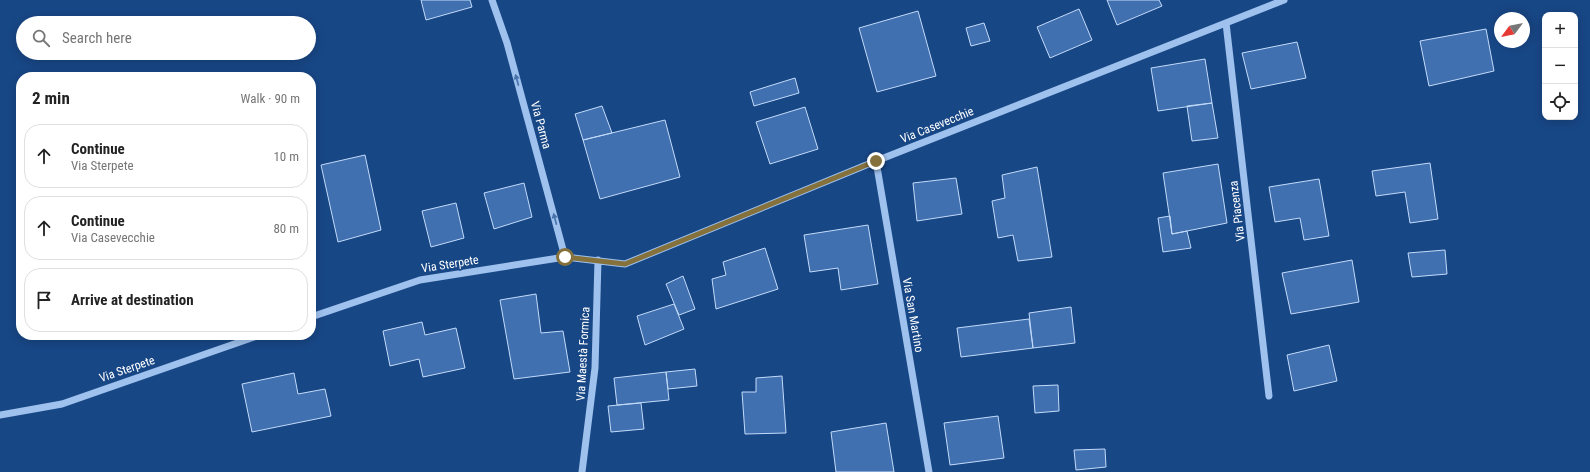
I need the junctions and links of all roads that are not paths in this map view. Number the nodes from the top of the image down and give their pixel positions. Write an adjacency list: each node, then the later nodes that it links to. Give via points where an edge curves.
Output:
1 (492, 0): 5 (street, Via Parma, one-way to 1, via 507,43)
2 (1284, 0): 3 (street, Via Casevecchie)
3 (1226, 23): 4 (street, Via Casevecchie); 9 (street, Via Piacenza)
4 (876, 161): 6 (street, Via Casevecchie, via 625,264); 12 (street, Via San Martino)
5 (565, 257): 6 (street, Via Sterpete); 7 (street, Via Sterpete, via 420,280)
6 (598, 260): 11 (street, Via Maestà Formica, via 596,368)
7 (316, 315)
8 (246, 340): 10 (street, Via Sterpete, via 62,404)
9 (1269, 396)
10 (0, 415)
11 (582, 472)
12 (929, 472)

